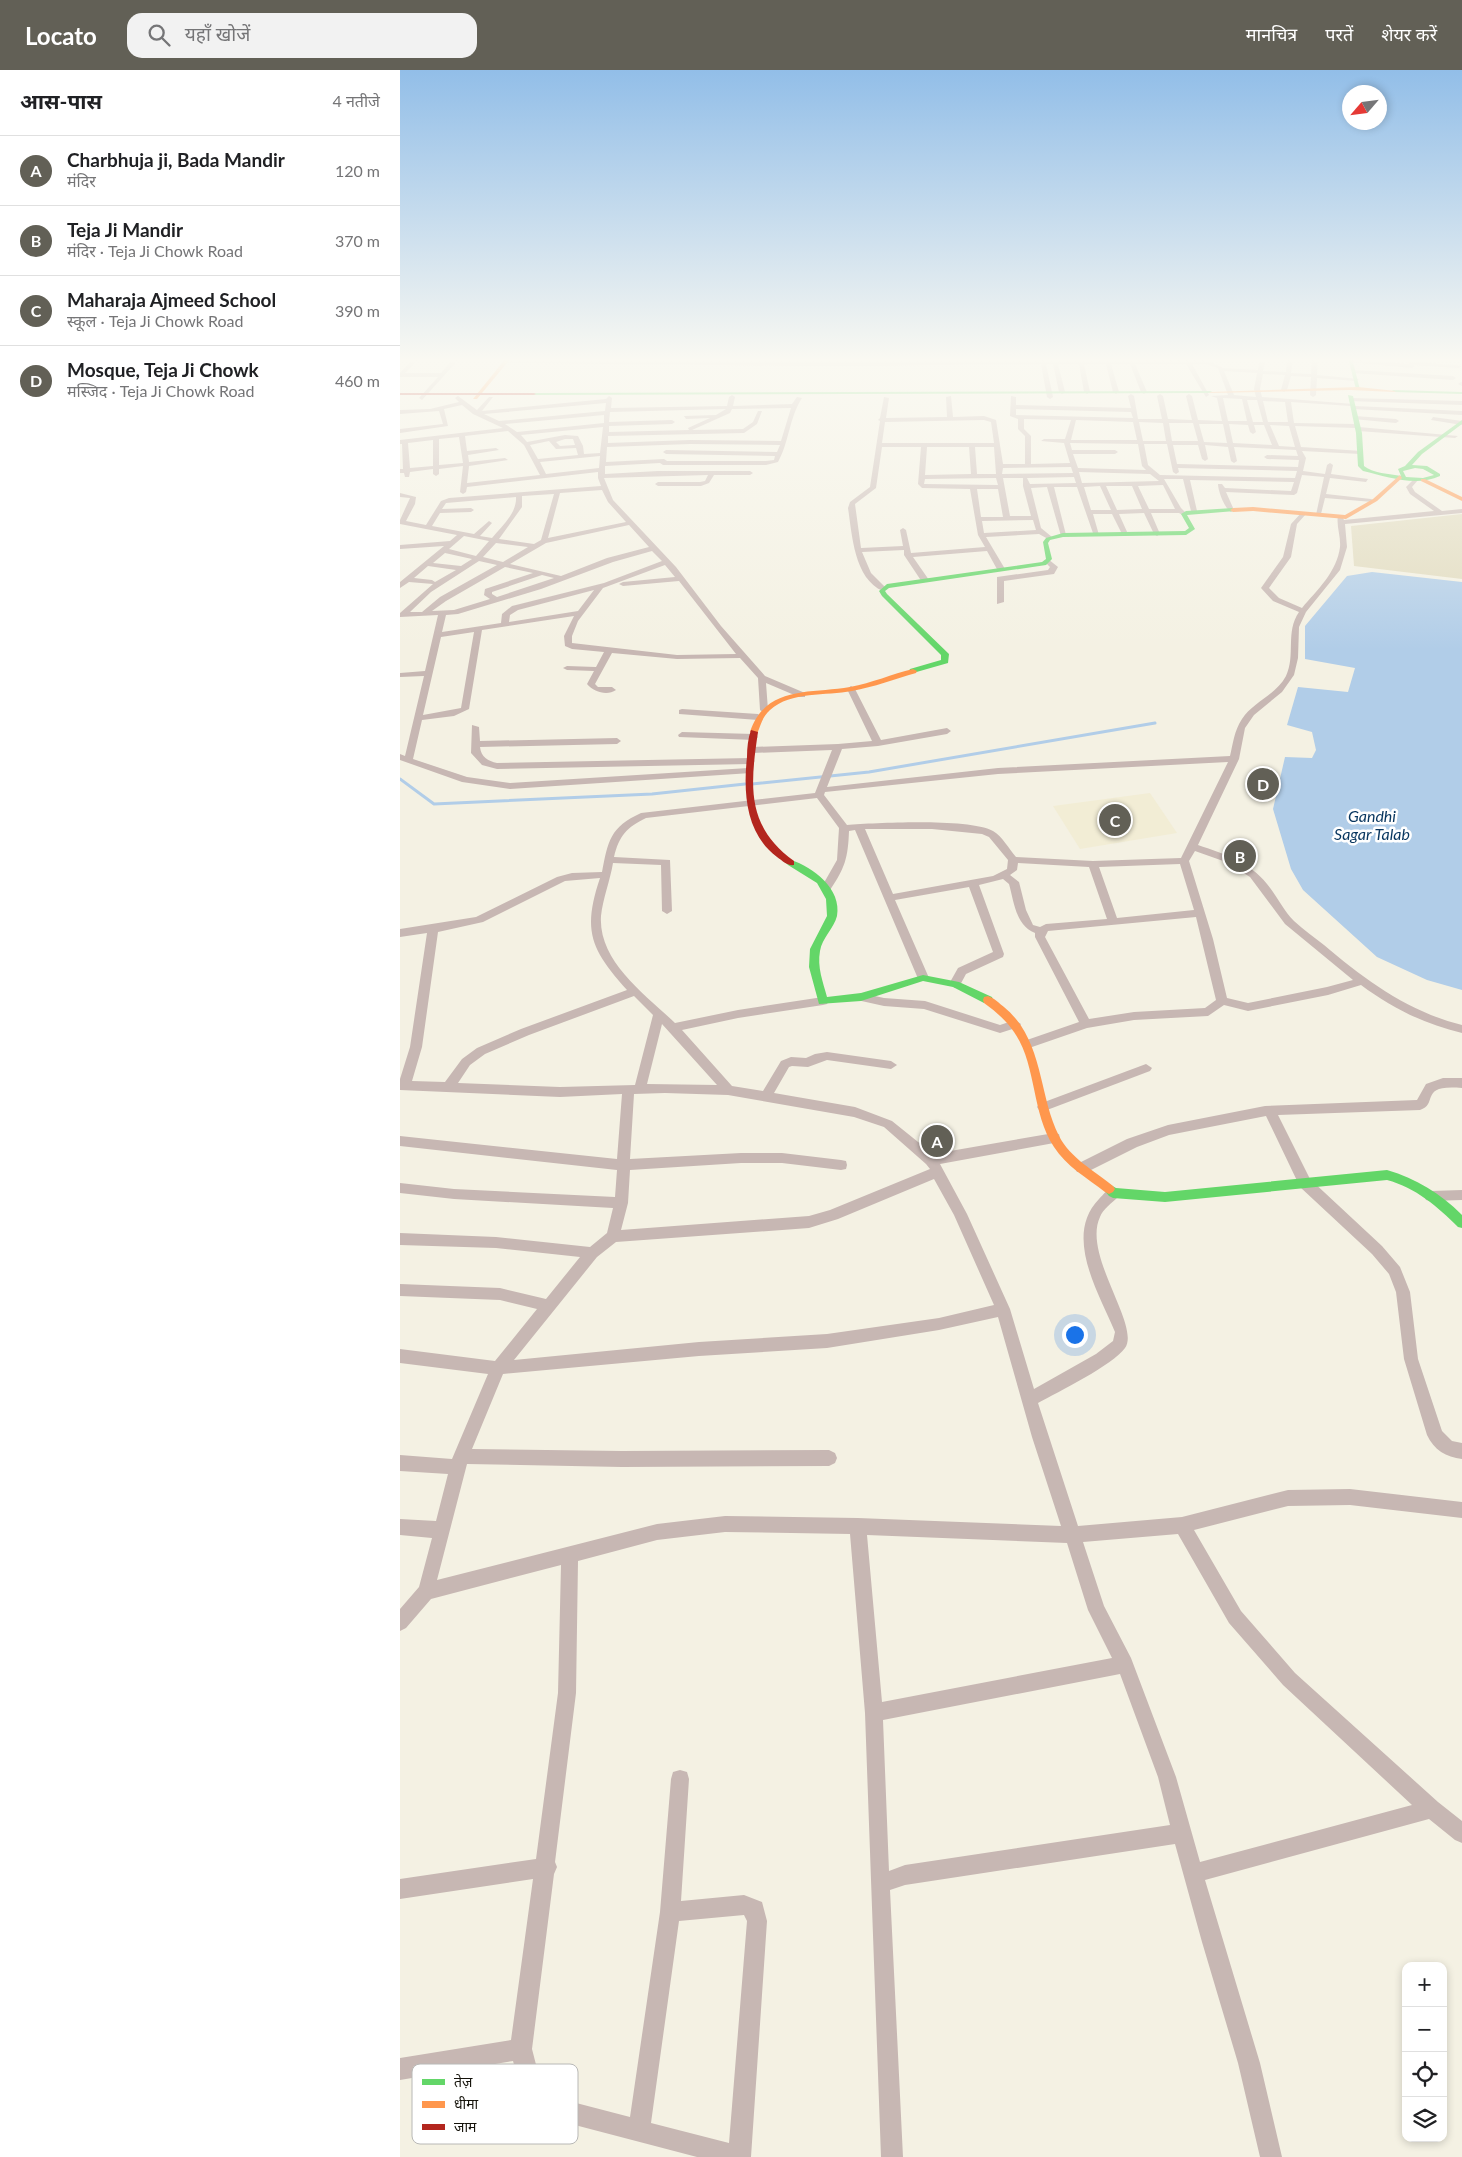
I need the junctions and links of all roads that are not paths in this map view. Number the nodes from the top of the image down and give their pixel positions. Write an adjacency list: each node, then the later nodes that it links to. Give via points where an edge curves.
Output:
1 (436, 455): 38 (street)
2 (465, 455): 32 (street)
3 (532, 455): 28 (street)
4 (588, 455): 21 (street)
5 (604, 455): 37 (street)
6 (665, 455): 29 (street)
7 (779, 455): 29 (street, via 771,463)
8 (877, 455): 115 (street, via 873,488 852,503 851,508)
9 (923, 455): 52 (street)
10 (973, 455): 47 (street)
11 (999, 455): 34 (street)
12 (1028, 455): 33 (street)
13 (1070, 455): 36 (street)
14 (1143, 455): 30 (street)
15 (1172, 455): 35 (street)
16 (1204, 455): 24 (street)
17 (1232, 455): 27 (street)
18 (1360, 455): 69 (main road)
19 (1424, 455): 46 (main road)
20 (1429, 455): 46 (main road)
21 (581, 456): 28 (street)
22 (1267, 457): 23 (street)
23 (1303, 458): 39 (street)
24 (1205, 459)
25 (403, 460): 42 (street)
26 (505, 460): 40 (street)
27 (1234, 461)
28 (536, 462): 51 (street)
29 (663, 462): 37 (street); 43 (street)
30 (1144, 464): 36 (street); 41 (street)
31 (1330, 464): 50 (street)
32 (466, 465): 38 (street); 40 (street); 63 (street)
33 (1028, 465): 34 (street); 36 (street)
34 (1000, 466): 48 (street)
35 (1174, 466): 39 (street); 54 (street)
36 (1073, 468): 41 (street); 49 (street); 60 (street)
37 (602, 470): 43 (street); 51 (street); 68 (street)
38 (436, 471): 42 (street)
39 (1302, 471): 50 (street); 57 (street)
40 (495, 472): 51 (street); 63 (street); 78 (street)
41 (1151, 472): 53 (street)
42 (405, 473)
43 (658, 473): 44 (street)
44 (712, 474): 45 (street); 59 (street, via 700,484)
45 (750, 474)
46 (1411, 474): 69 (main road); 69 (main road); 71 (main road, via 1430,469); 77 (main road); 88 (street, via 1410,490)
47 (974, 476): 48 (street); 52 (street)
48 (999, 476): 49 (street); 67 (street)
49 (1024, 476): 65 (street)
50 (1329, 476): 69 (street); 75 (street)
51 (544, 477)
52 (921, 477): 66 (street, via 924,487)
53 (1159, 477): 54 (street); 58 (street)
54 (1177, 477): 55 (street)
55 (1186, 477): 56 (street); 86 (street)
56 (1218, 478): 57 (street); 70 (street)
57 (1299, 480): 70 (street, via 1293,496)
58 (1165, 483): 62 (street); 86 (street)
59 (658, 484)
60 (1078, 484): 61 (street); 64 (street); 83 (street)
61 (1102, 484): 62 (street); 84 (street)
62 (1134, 484): 85 (street)
63 (464, 485): 76 (street)
64 (1050, 485): 65 (street); 104 (street)
65 (1026, 486): 92 (street)
66 (973, 487): 67 (street); 90 (street)
67 (1001, 487): 91 (street)
68 (604, 488): 72 (street); 96 (street, via 610,501)
69 (1369, 488): 75 (street); 93 (main road, via 1354,514)
70 (1221, 490): 80 (street)
71 (1462, 490)
72 (557, 493): 74 (street); 108 (street)
73 (400, 495): 94 (street, via 414,497)
74 (519, 496): 78 (street); 107 (street, via 519,506)
75 (1324, 496): 89 (street)
76 (462, 499): 78 (street); 81 (street, via 445,501)
77 (1462, 499)
78 (495, 500)
79 (471, 510): 81 (street)
80 (1231, 510): 86 (main road); 87 (main road)
81 (437, 511): 97 (street)
82 (1462, 511): 88 (street)
83 (1088, 512): 84 (street); 105 (street)
84 (1114, 512): 85 (street); 100 (street)
85 (1147, 512): 86 (street); 101 (street)
86 (1186, 512): 101 (main road, via 1192,527 1190,532)
87 (1304, 513): 89 (main road); 136 (street, via 1294,524 1287,557 1265,588 1273,597)
88 (1441, 513): 93 (street)
89 (1318, 514): 93 (main road)
90 (977, 518): 91 (street); 102 (street)
91 (1007, 518): 92 (street)
92 (1036, 518): 103 (street)
93 (1341, 520): 136 (street, via 1341,564)
94 (401, 522): 97 (street)
95 (489, 523): 106 (street)
96 (631, 523): 108 (street); 112 (street)
97 (429, 526): 99 (street)
98 (903, 530): 116 (street)
99 (464, 533): 106 (street); 109 (street)
100 (1125, 534): 101 (main road); 105 (main road)
101 (1156, 534)
102 (981, 535): 103 (street); 113 (street)
103 (1045, 535): 104 (main road); 119 (main road)
104 (1063, 535): 105 (main road)
105 (1096, 535)
106 (476, 536): 107 (street)
107 (492, 540): 110 (street); 117 (street)
108 (544, 541): 110 (street)
109 (452, 543): 111 (street); 114 (street)
110 (536, 546): 121 (street)
111 (400, 547)
112 (654, 548): 118 (street); 125 (street)
113 (989, 549): 116 (street); 123 (street)
114 (444, 550): 117 (street); 120 (street)
115 (858, 550): 116 (street); 132 (street, via 871,578)
116 (907, 552): 128 (street)
117 (478, 558): 121 (street); 122 (street)
118 (666, 562): 126 (street); 131 (street)
119 (1048, 562): 123 (main road); 135 (street, via 1054,567 1051,572 1000,579)
120 (426, 564): 122 (street); 127 (street)
121 (506, 564): 124 (street); 140 (street, via 443,599)
122 (459, 568): 139 (street)
123 (1001, 569): 128 (main road)
124 (544, 573): 125 (street); 134 (street, via 488,590 488,595)
125 (559, 578): 133 (street); 134 (street)
126 (680, 579): 131 (street); 145 (street)
127 (407, 580): 129 (street); 130 (street)
128 (925, 580): 132 (main road)
129 (432, 582)
130 (400, 586)
131 (604, 586): 133 (street); 137 (street)
132 (883, 589): 151 (main road, via 884,595 946,658 941,664)
133 (577, 593): 141 (street, via 509,611)
134 (496, 600): 138 (street)
135 (1000, 602)
136 (1303, 611): 167 (street, via 1293,630 1295,661 1289,676 1242,728)
137 (581, 613): 141 (street); 144 (street, via 571,628 568,644)
138 (442, 614): 140 (street); 143 (street)
139 (402, 615): 140 (street)
140 (422, 615)
141 (505, 623): 142 (street)
142 (479, 628): 143 (street); 156 (street, via 468,705 454,713)
143 (438, 635): 148 (street)
144 (608, 651): 145 (street, via 702,658); 147 (street)
145 (742, 656): 150 (street)
146 (567, 668): 147 (street)
147 (597, 670): 152 (street, via 592,687)
148 (429, 674): 149 (street); 156 (street)
149 (400, 675)
150 (762, 678): 153 (street); 155 (street)
151 (851, 689): 153 (main road); 162 (street)
152 (612, 690)
153 (802, 695): 155 (main road, via 776,702)
154 (682, 712): 155 (street)
155 (761, 713): 160 (main road)
156 (418, 718): 166 (street)
157 (475, 727): 163 (street)
158 (947, 731): 162 (street)
159 (682, 735): 160 (street)
160 (754, 737): 168 (main road)
161 (617, 741): 165 (street)
162 (878, 742): 164 (street)
163 (475, 744): 165 (street); 165 (street, via 476,753 486,763 497,766)
164 (838, 747): 168 (street); 169 (street)
165 (561, 754): 168 (street)
166 (404, 759): 168 (street, via 465,780 510,786)
167 (1234, 759): 169 (street, via 1144,761 996,771); 173 (street)
168 (750, 764): 170 (main road)
169 (821, 789): 170 (street); 172 (street)
170 (750, 797): 174 (street, via 630,820 615,835); 181 (main road, via 756,824 766,841 787,861)
171 (859, 827): 172 (street); 175 (street, via 921,826 984,831 992,835); 182 (street)
172 (844, 828): 181 (street, via 844,857)
173 (1193, 847): 176 (street); 190 (street, via 1243,867 1261,882 1289,922)
174 (609, 860): 178 (street); 183 (street, via 666,862)
175 (1013, 860): 177 (street); 179 (street, via 1012,870)
176 (1184, 861): 177 (street); 184 (street)
177 (1092, 864): 185 (street)
178 (606, 875): 186 (street, via 561,879 479,920); 192 (street, via 598,899 596,927 599,942)
179 (1003, 876): 180 (street); 187 (street, via 1014,882 1029,927)
180 (973, 883): 182 (street); 191 (street, via 998,954 962,971)
181 (826, 888): 194 (main road, via 831,899 832,916 816,949 814,967)
182 (890, 898): 189 (street)
183 (667, 911)
184 (1200, 913): 185 (street); 195 (street)
185 (1113, 922): 187 (street)
186 (433, 929): 188 (street); 205 (street, via 416,1047)
187 (1041, 931): 198 (street, via 1040,937)
188 (400, 933)
189 (923, 978): 191 (main road); 193 (main road)
190 (1361, 981): 195 (street, via 1328,991 1248,1006); 200 (street, via 1420,1016)
191 (955, 984): 197 (main road, via 988,1000 1008,1014)
192 (636, 991): 196 (street); 206 (street, via 481,1051 466,1062)
193 (861, 997): 194 (main road); 197 (street, via 925,1005 994,1028)
194 (822, 1001): 199 (street)
195 (1222, 1001): 198 (street, via 1208,1012 1134,1016)
196 (659, 1014): 199 (street); 207 (street)
197 (1015, 1024): 201 (main road)
198 (1086, 1024): 201 (street)
199 (673, 1028): 208 (street)
200 (1462, 1029)
201 (1028, 1044): 210 (main road)
202 (891, 1065): 209 (street, via 827,1056 808,1063 791,1061 785,1064)
203 (1146, 1068): 210 (street)
204 (1462, 1083): 211 (street, via 1436,1084 1427,1090 1420,1105)
205 (402, 1085): 206 (street)
206 (448, 1088): 207 (street, via 568,1092)
207 (634, 1089): 208 (street); 214 (street)
208 (728, 1090): 209 (street)
209 (767, 1095): 216 (street, via 855,1112 888,1124)
210 (1043, 1107): 212 (main road)
211 (1270, 1110): 217 (street, via 1168,1130 1132,1143); 218 (street)
212 (1054, 1138): 216 (street); 217 (main road)
213 (400, 1141): 214 (street)
214 (622, 1165): 215 (street, via 757,1158); 223 (street)
215 (841, 1165)
216 (934, 1166): 225 (street, via 833,1215 810,1222); 230 (street)
217 (1082, 1168): 220 (main road)
218 (1305, 1183): 220 (main road, via 1165,1197); 222 (main road, via 1387,1175 1402,1177); 234 (street, via 1395,1271 1403,1292 1411,1358 1435,1435 1450,1450)
219 (400, 1188): 223 (street)
220 (1112, 1193): 233 (street, via 1093,1216 1089,1234 1093,1257 1122,1332 1120,1344 1101,1360)
221 (1462, 1195): 222 (street)
222 (1431, 1196): 224 (main road)
223 (621, 1203): 225 (street)
224 (1462, 1223)
225 (613, 1236): 227 (street)
226 (400, 1239): 227 (street, via 543,1245)
227 (592, 1253): 229 (street)
228 (400, 1290): 229 (street, via 500,1294)
229 (549, 1306): 232 (street)
230 (1003, 1309): 232 (street, via 939,1324 827,1341); 233 (street)
231 (400, 1356): 232 (street)
232 (498, 1368): 236 (street)
233 (1029, 1400): 243 (street)
234 (1462, 1451)
235 (829, 1458): 236 (street)
236 (460, 1462): 237 (street); 242 (street)
237 (400, 1463)
238 (1462, 1510): 239 (street, via 1350,1497 1288,1498)
239 (1182, 1525): 243 (street); 250 (street, via 1235,1617 1283,1672)
240 (858, 1526): 243 (street); 244 (street, via 724,1524 657,1532); 248 (street)
241 (400, 1528): 242 (street)
242 (442, 1530): 245 (street)
243 (1072, 1535): 247 (street, via 1097,1610)
244 (570, 1554): 245 (street); 253 (street, via 568,1693)
245 (426, 1592): 246 (street)
246 (400, 1622)
247 (1125, 1664): 248 (street); 251 (street, via 1167,1777)
248 (874, 1713): 255 (street)
249 (680, 1779): 257 (street)
250 (1432, 1808): 252 (street); 254 (street)
251 (1183, 1833): 254 (street); 255 (street, via 905,1875)
252 (1462, 1833)
253 (547, 1867): 256 (street); 258 (street)
254 (1195, 1873): 265 (street, via 1212,1942 1249,2063)
255 (880, 1884): 264 (street)
256 (400, 1889)
257 (670, 1912): 262 (street); 263 (street, via 744,1905 755,1909 757,1920)
258 (521, 2050): 259 (street); 260 (street)
259 (432, 2064)
260 (525, 2064)
261 (578, 2115): 262 (street)
262 (639, 2130): 263 (street)
263 (739, 2156)
264 (892, 2157)
265 (1271, 2157)

